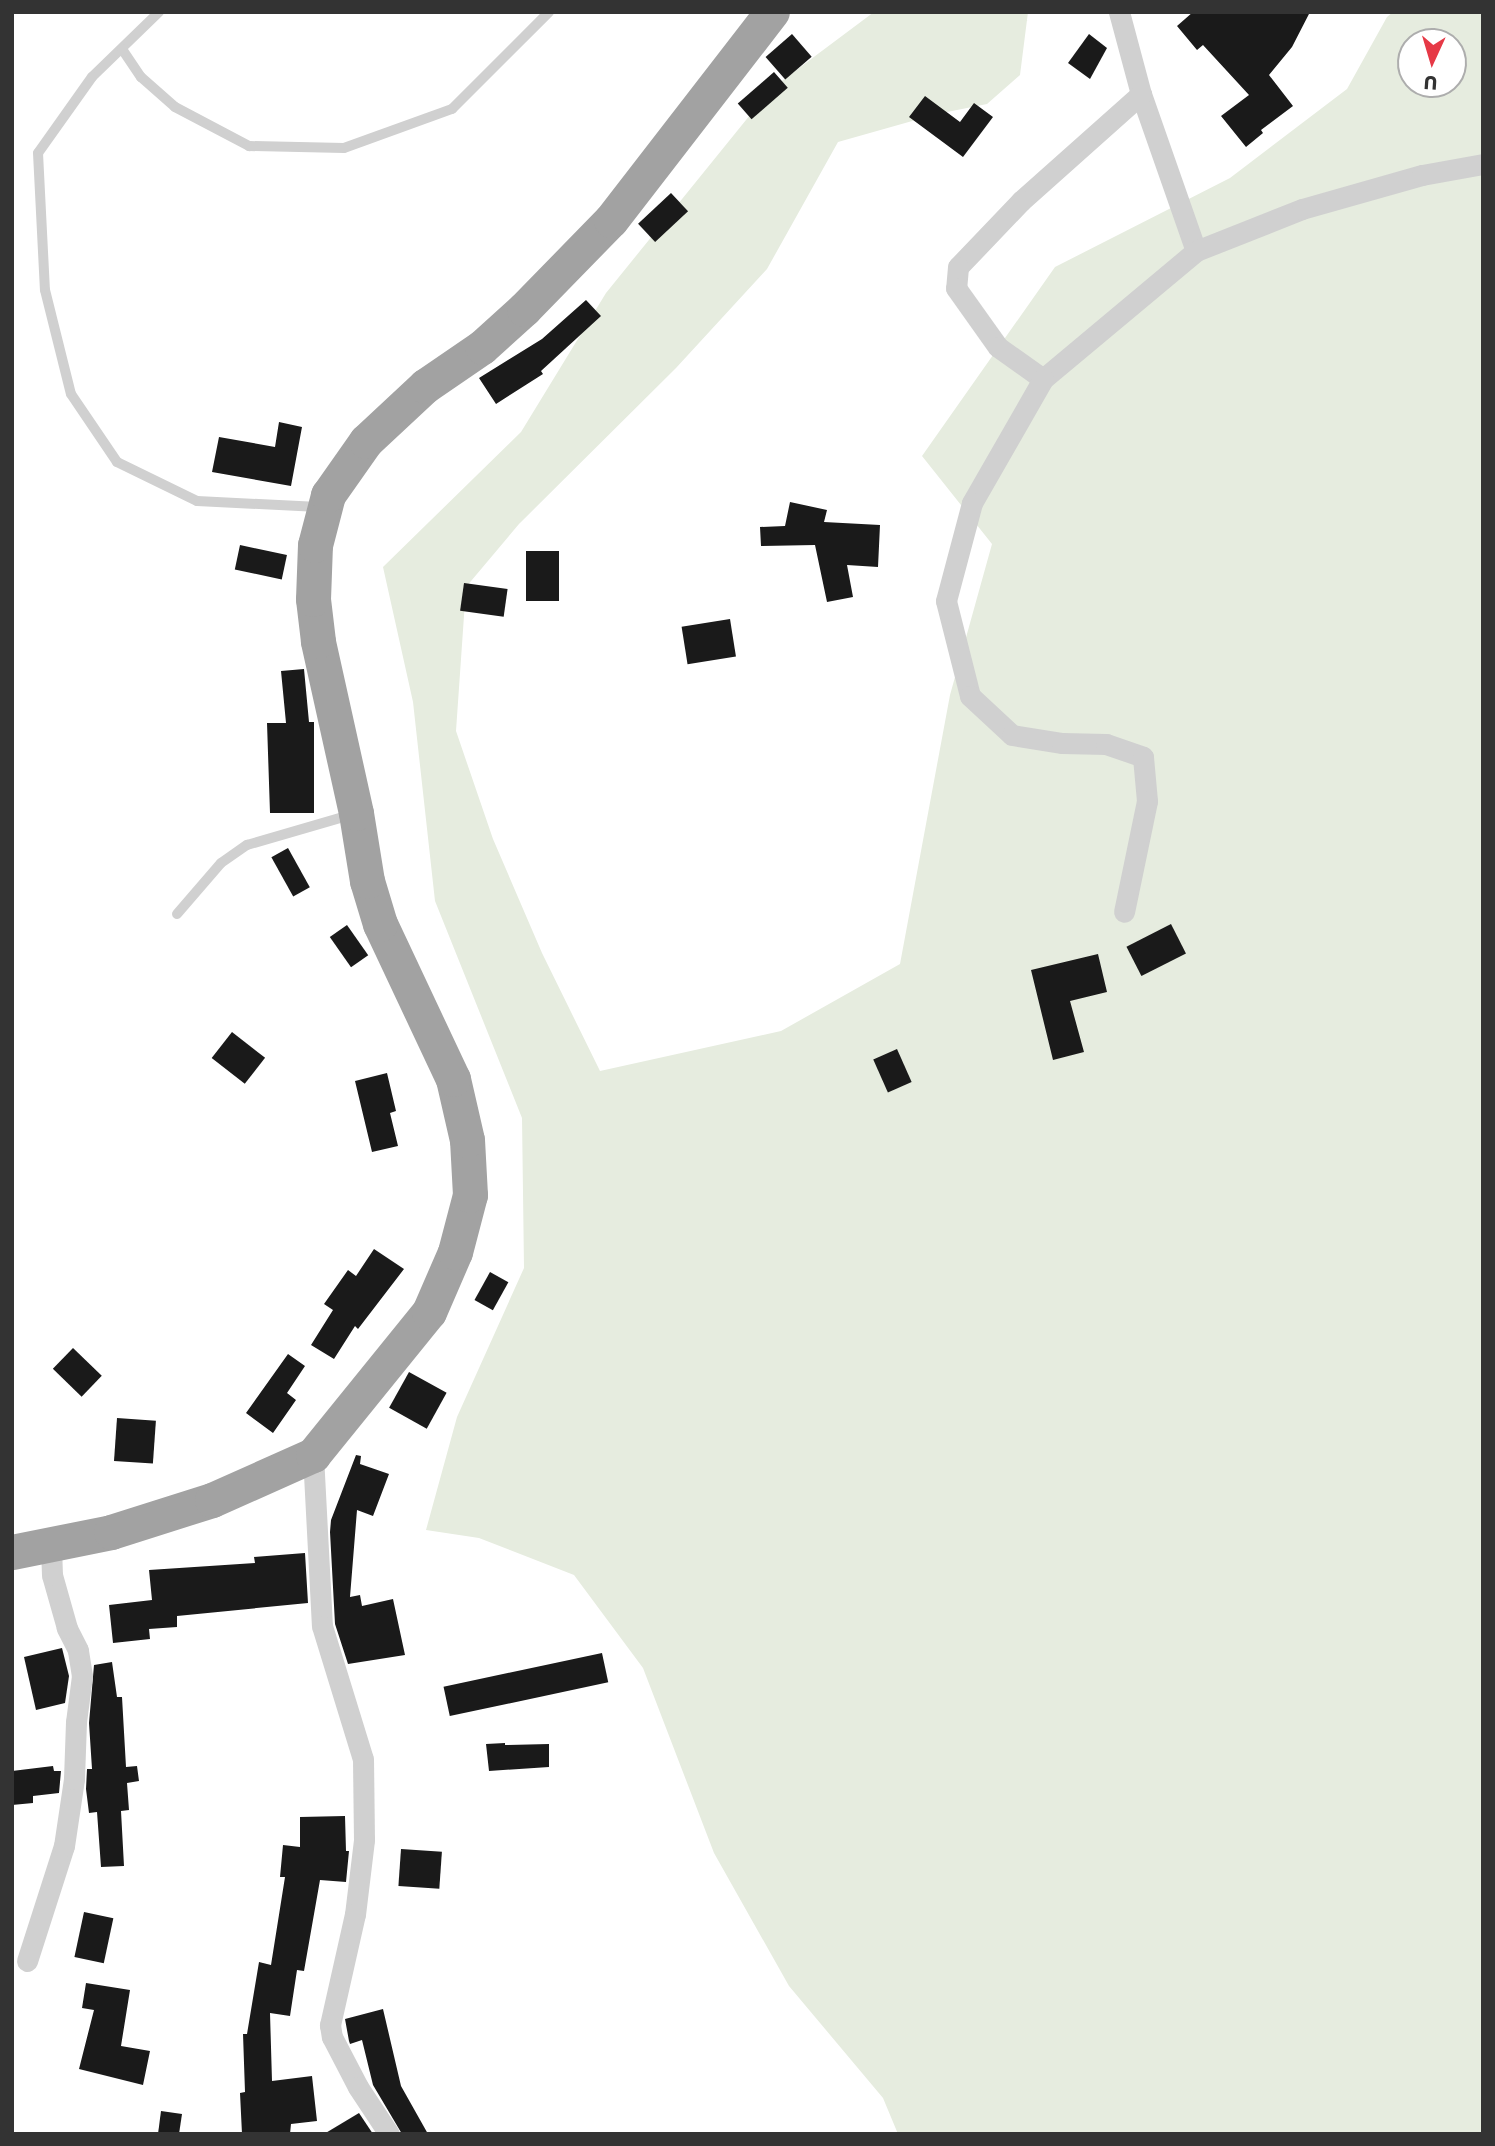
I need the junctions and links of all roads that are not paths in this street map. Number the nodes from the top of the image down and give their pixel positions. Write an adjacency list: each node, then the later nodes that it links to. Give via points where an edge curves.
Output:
1 (159, 12): 5 (lane)
2 (549, 12): 5 (lane, via 452,108 344,148 249,146 175,107 141,76)
3 (772, 12): 10 (highway, via 611,220 482,347 425,386 366,441 328,495)
4 (1119, 12): 6 (street)
5 (122, 49): 10 (lane, via 92,77 38,153 45,290 71,394 117,462 197,501)
6 (1141, 93): 8 (street); 9 (street, via 1021,201 958,267 956,288 998,347)
7 (1483, 164): 8 (street, via 1422,175 1302,209)
8 (1196, 251): 9 (street)
9 (1043, 379): 12 (street, via 972,503 946,601 970,696 1012,735 1105,744 1143,757 1147,801)
10 (325, 508): 11 (highway, via 315,545 313,599)
11 (356, 813): 13 (lane, via 247,845 221,863); 14 (highway, via 380,924 453,1079 467,1140 470,1195 455,1252 429,1312)
12 (1124, 912)
13 (177, 914)
14 (313, 1455): 15 (highway, via 212,1500); 18 (street, via 322,1626 363,1759 363,1852 355,1914 330,2025 358,2087)
15 (51, 1546): 16 (highway); 17 (street, via 52,1575 67,1629 78,1650 82,1676 64,1846)
16 (12, 1552)
17 (27, 1961)
18 (389, 2134)

